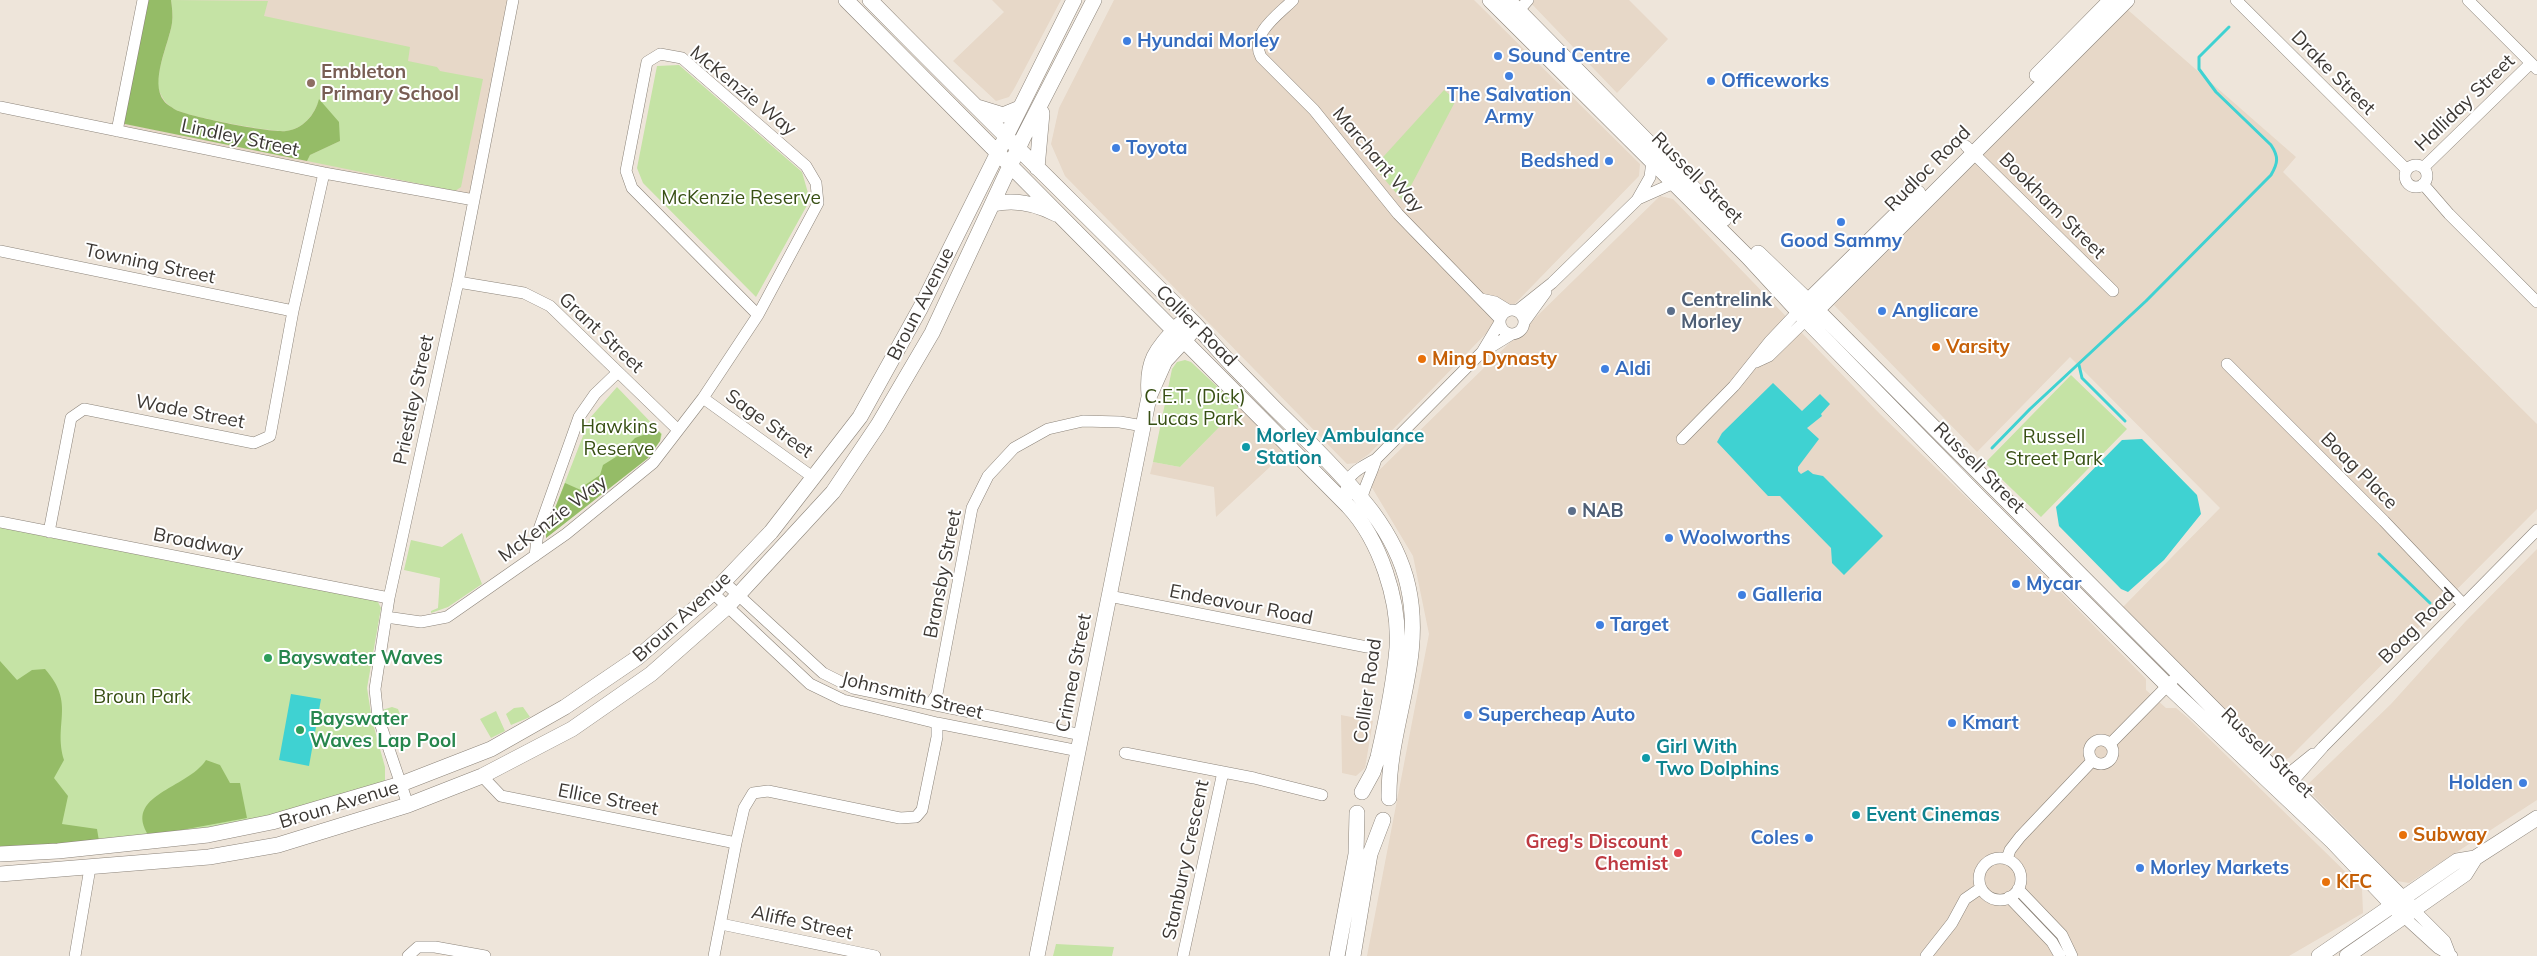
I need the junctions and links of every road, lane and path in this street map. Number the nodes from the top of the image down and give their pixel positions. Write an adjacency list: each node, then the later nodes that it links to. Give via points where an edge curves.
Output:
1 (142, 0): 20 (street)
2 (514, 0): 33 (street, Priestley Street)
3 (846, 0): 24 (main road, Collier Road)
4 (870, 0): 17 (main road, Collier Road)
5 (1074, 0): 19 (main road, Broun Avenue)
6 (1094, 0): 16 (main road, Broun Avenue)
7 (1293, 0): 41 (street, Marchant Way, via 1259,35 1261,57 1314,110 1398,214)
8 (1490, 0): 14 (main road, Russell Street)
9 (1508, 0): 14 (main road, Russell Street)
10 (2111, 0): 22 (main road, Rudloc Road)
11 (2127, 0): 22 (main road, Rudloc Road)
12 (2236, 0): 29 (street, Drake Street)
13 (2468, 0): 15 (street)
14 (1519, 10): 25 (main road, Russell Street)
15 (2534, 66): 28 (street, Halliday Street)
16 (1048, 90): 23 (main road, Broun Avenue); 27 (main road, via 1039,125)
17 (974, 106): 19 (main road, via 1003,115); 21 (main road, Collier Road)
18 (0, 107): 20 (street, Lindley Street)
19 (1020, 108): 21 (main road, Broun Avenue)
20 (117, 131): 30 (street, Lindley Street)
21 (1006, 138): 23 (main road, Collier Road); 24 (main road, Broun Avenue)
22 (1969, 150): 40 (street, Bookham Street); 45 (main road, Rudloc Road)
23 (1018, 151): 26 (main road, Broun Avenue); 27 (main road, Collier Road)
24 (998, 153): 26 (main road, Collier Road); 62 (main road, Broun Avenue, via 921,307 860,417)
25 (1661, 165): 31 (main road, Russell Street); 34 (street); 45 (main road, Russell Street, via 1769,264)
26 (1012, 166): 35 (main road, Broun Avenue); 36 (main road, Collier Road)
27 (1036, 168): 48 (main road, Collier Road)
28 (2424, 168): 29 (street, via 2415,164); 32 (street, via 2427,178)
29 (2407, 170): 32 (street, via 2405,178 2409,184 2416,187)
30 (324, 173): 33 (street, Lindley Street); 44 (street, Wade Street)
31 (1674, 183): 34 (street); 45 (main road, Russell Street)
32 (2423, 184): 42 (street)
33 (474, 200): 38 (street, Priestley Street)
34 (1637, 200): 39 (street)
35 (993, 204): 36 (main road, via 1024,204); 74 (main road, Broun Avenue, via 932,334 878,425 833,492)
36 (1062, 216): 51 (main road, Collier Road)
37 (0, 251): 44 (street, Towning Street)
38 (458, 282): 54 (street, Grant Street, via 524,293 550,306); 73 (street, Priestley Street)
39 (1552, 283): 43 (street); 49 (street)
40 (2113, 291)
41 (1481, 299): 43 (street, Marchant Way); 47 (street, Marchant Way)
42 (2537, 302)
43 (1513, 310): 47 (street); 49 (street, via 1523,315)
44 (294, 311): 68 (street, Wade Street, via 270,436 254,443 84,409 71,418)
45 (1807, 311): 58 (main road, Russell Street); 59 (street, Rudloc Road, via 1769,356 1754,362); 60 (main road, Russell Street)
46 (758, 315): 46 (street, McKenzie Way, via 818,203 816,183 806,166 682,58 660,54 647,62 626,171 632,188); 55 (street, McKenzie Way)
47 (1500, 321): 50 (street, via 1505,332); 52 (street)
48 (1192, 322): 51 (main road, Crimea Street); 63 (main road, Collier Road)
49 (1525, 322): 50 (street, via 1521,331)
50 (1512, 334): 52 (street)
51 (1179, 336): 56 (main road, Crimea Street, via 1155,354 1147,375 1149,397); 65 (main road, Collier Road)
52 (1481, 353): 61 (street)
53 (2227, 364): 75 (street, Boag Place)
54 (617, 373): 57 (street, Grant Street); 69 (street, via 595,394 578,418 538,532)
55 (703, 398): 57 (street, McKenzie Way); 62 (street, Sage Street)
56 (1143, 426): 72 (main road, Crimea Street); 80 (street, Bransby Street, via 1083,421 1048,429 1014,448 988,476 972,508 937,694)
57 (677, 429): 69 (street, McKenzie Way, via 653,463)
58 (1939, 434): 60 (main road); 78 (main road, Russell Street)
59 (1682, 439)
60 (1936, 454): 79 (main road, Russell Street)
61 (1376, 459): 63 (street); 64 (street)
62 (814, 478): 70 (main road, Broun Avenue, via 771,532)
63 (1348, 480): 64 (main road, Collier Road); 65 (street, via 1344,488)
64 (1362, 497): 93 (main road, Collier Road, via 1401,562 1413,618 1413,651 1391,753)
65 (1348, 506): 91 (main road, Collier Road, via 1366,530 1386,572 1397,647 1381,741 1373,772)
66 (0, 522): 68 (street, Broadway)
67 (2537, 530): 75 (street, Boag Road)
68 (49, 532): 73 (street, Broadway)
69 (535, 556): 76 (street, McKenzie Way, via 447,617 421,622)
70 (723, 581): 71 (main road, Broun Avenue); 74 (street, Johnsmith Street)
71 (713, 593): 74 (street, Johnsmith Street); 89 (main road, Broun Avenue, via 638,658 565,707 491,749)
72 (1109, 596): 77 (street, Endeavour Road); 82 (main road, Crimea Street)
73 (389, 598): 76 (street, Priestley Street)
74 (732, 601): 80 (street, Johnsmith Street, via 823,673 853,688); 81 (street, Johnsmith Street, via 810,684 843,700); 88 (main road, Broun Avenue, via 651,674 572,729)
75 (2463, 604): 90 (street, Boag Road, via 2322,747 2304,759)
76 (386, 617): 89 (street, Priestley Street, via 375,689 378,717)
77 (1367, 647)
78 (2179, 674): 79 (street); 90 (main road, Russell Street)
79 (2168, 686): 83 (street); 90 (main road, Russell Street)
80 (931, 703): 82 (street, Johnsmith Street)
81 (937, 723): 84 (street, Johnsmith Street); 98 (street, via 922,810 916,817 900,818 768,791 753,793 744,808)
82 (1082, 735): 84 (main road, Crimea Street)
83 (2110, 744): 86 (street, via 2113,753 2109,762); 86 (street, via 2103,740 2093,742 2088,752)
84 (1079, 752): 115 (main road, Crimea Street)
85 (1125, 753): 87 (street)
86 (2092, 761): 100 (street, via 2020,837)
87 (1223, 772): 92 (street); 116 (street, Stanbury Crescent)
88 (482, 776): 94 (main road, Broun Avenue); 98 (street, Ellice Street, via 501,796)
89 (401, 784): 94 (street, Priestley Street); 99 (main road, Broun Avenue, via 272,822 208,835)
90 (2282, 786): 106 (main road, Russell Street, via 2353,863)
91 (1362, 792): 93 (main road, via 1377,789); 95 (main road, via 1356,802)
92 (1322, 795)
93 (1389, 798): 97 (main road, via 1390,811)
94 (408, 805): 101 (main road, Broun Avenue, via 278,845 209,857)
95 (1357, 812): 97 (main road, via 1368,823); 117 (main road, via 1356,854)
96 (2537, 818): 106 (main road, via 2475,858 2465,874)
97 (1384, 820): 118 (main road, via 1370,854)
98 (736, 843): 107 (street)
99 (0, 854)
100 (2007, 859): 103 (street, via 1990,860 1982,867 1979,877); 104 (street, via 2018,869)
101 (90, 868): 102 (main road, Broun Avenue); 110 (street)
102 (0, 874)
103 (1981, 888): 105 (street, via 1996,900); 119 (street, via 1965,899 1952,923)
104 (2018, 889): 105 (street); 121 (street, via 2062,935)
105 (2009, 898): 120 (street, via 2052,942)
106 (2404, 908): 109 (street, Russell Street, via 2438,948); 122 (main road); 123 (main road)
107 (721, 924): 108 (street, Aliffe Street); 113 (street)
108 (857, 954): 114 (street, Aliffe Street)
109 (2451, 955)
110 (75, 956)
111 (408, 956): 112 (street, via 418,947 435,946)
112 (485, 956)
113 (714, 956)
114 (876, 956)
115 (1037, 956)
116 (1183, 956)
117 (1338, 956)
118 (1353, 956)
119 (1926, 956)
120 (2060, 956)
121 (2072, 956)
122 (2319, 956)
123 (2347, 956)

